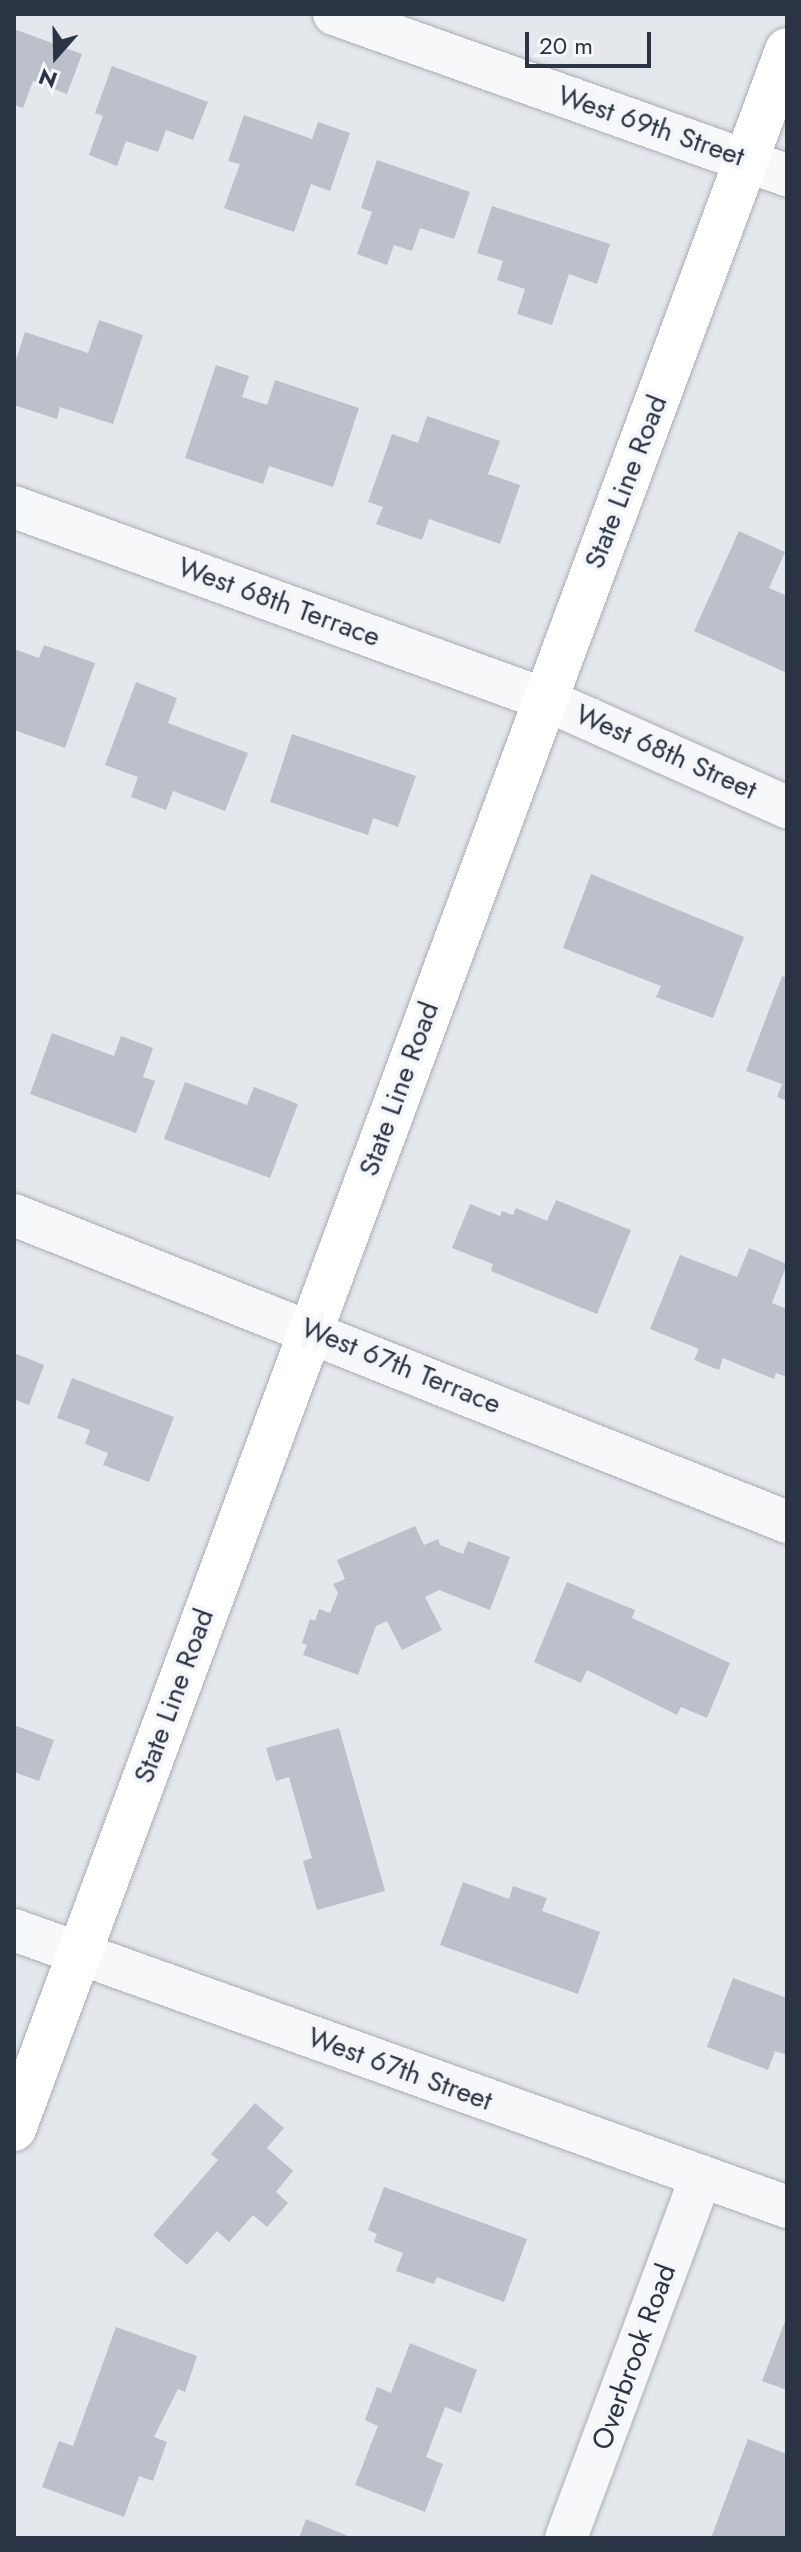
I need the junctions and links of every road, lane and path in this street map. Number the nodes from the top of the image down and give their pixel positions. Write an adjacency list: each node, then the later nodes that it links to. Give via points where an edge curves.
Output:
1 (334, 14): 3 (street, West 69th Street)
2 (787, 50): 3 (main road, State Line Road)
3 (746, 160): 4 (street, West 69th Street); 6 (main road, State Line Road)
4 (787, 175)
5 (14, 507): 6 (street, West 68th Terrace)
6 (544, 699): 7 (street, West 68th Street); 9 (main road, State Line Road)
7 (787, 807)
8 (14, 1215): 9 (street, West 67th Terrace)
9 (310, 1329): 10 (street, West 67th Terrace); 12 (main road, State Line Road)
10 (787, 1522)
11 (14, 1930): 12 (street, West 67th Street)
12 (79, 1954): 13 (main road, State Line Road); 14 (street, West 67th Street)
13 (14, 2129)
14 (701, 2176): 15 (street, West 67th Street); 16 (street, Overbrook Road)
15 (787, 2207)
16 (566, 2538)

